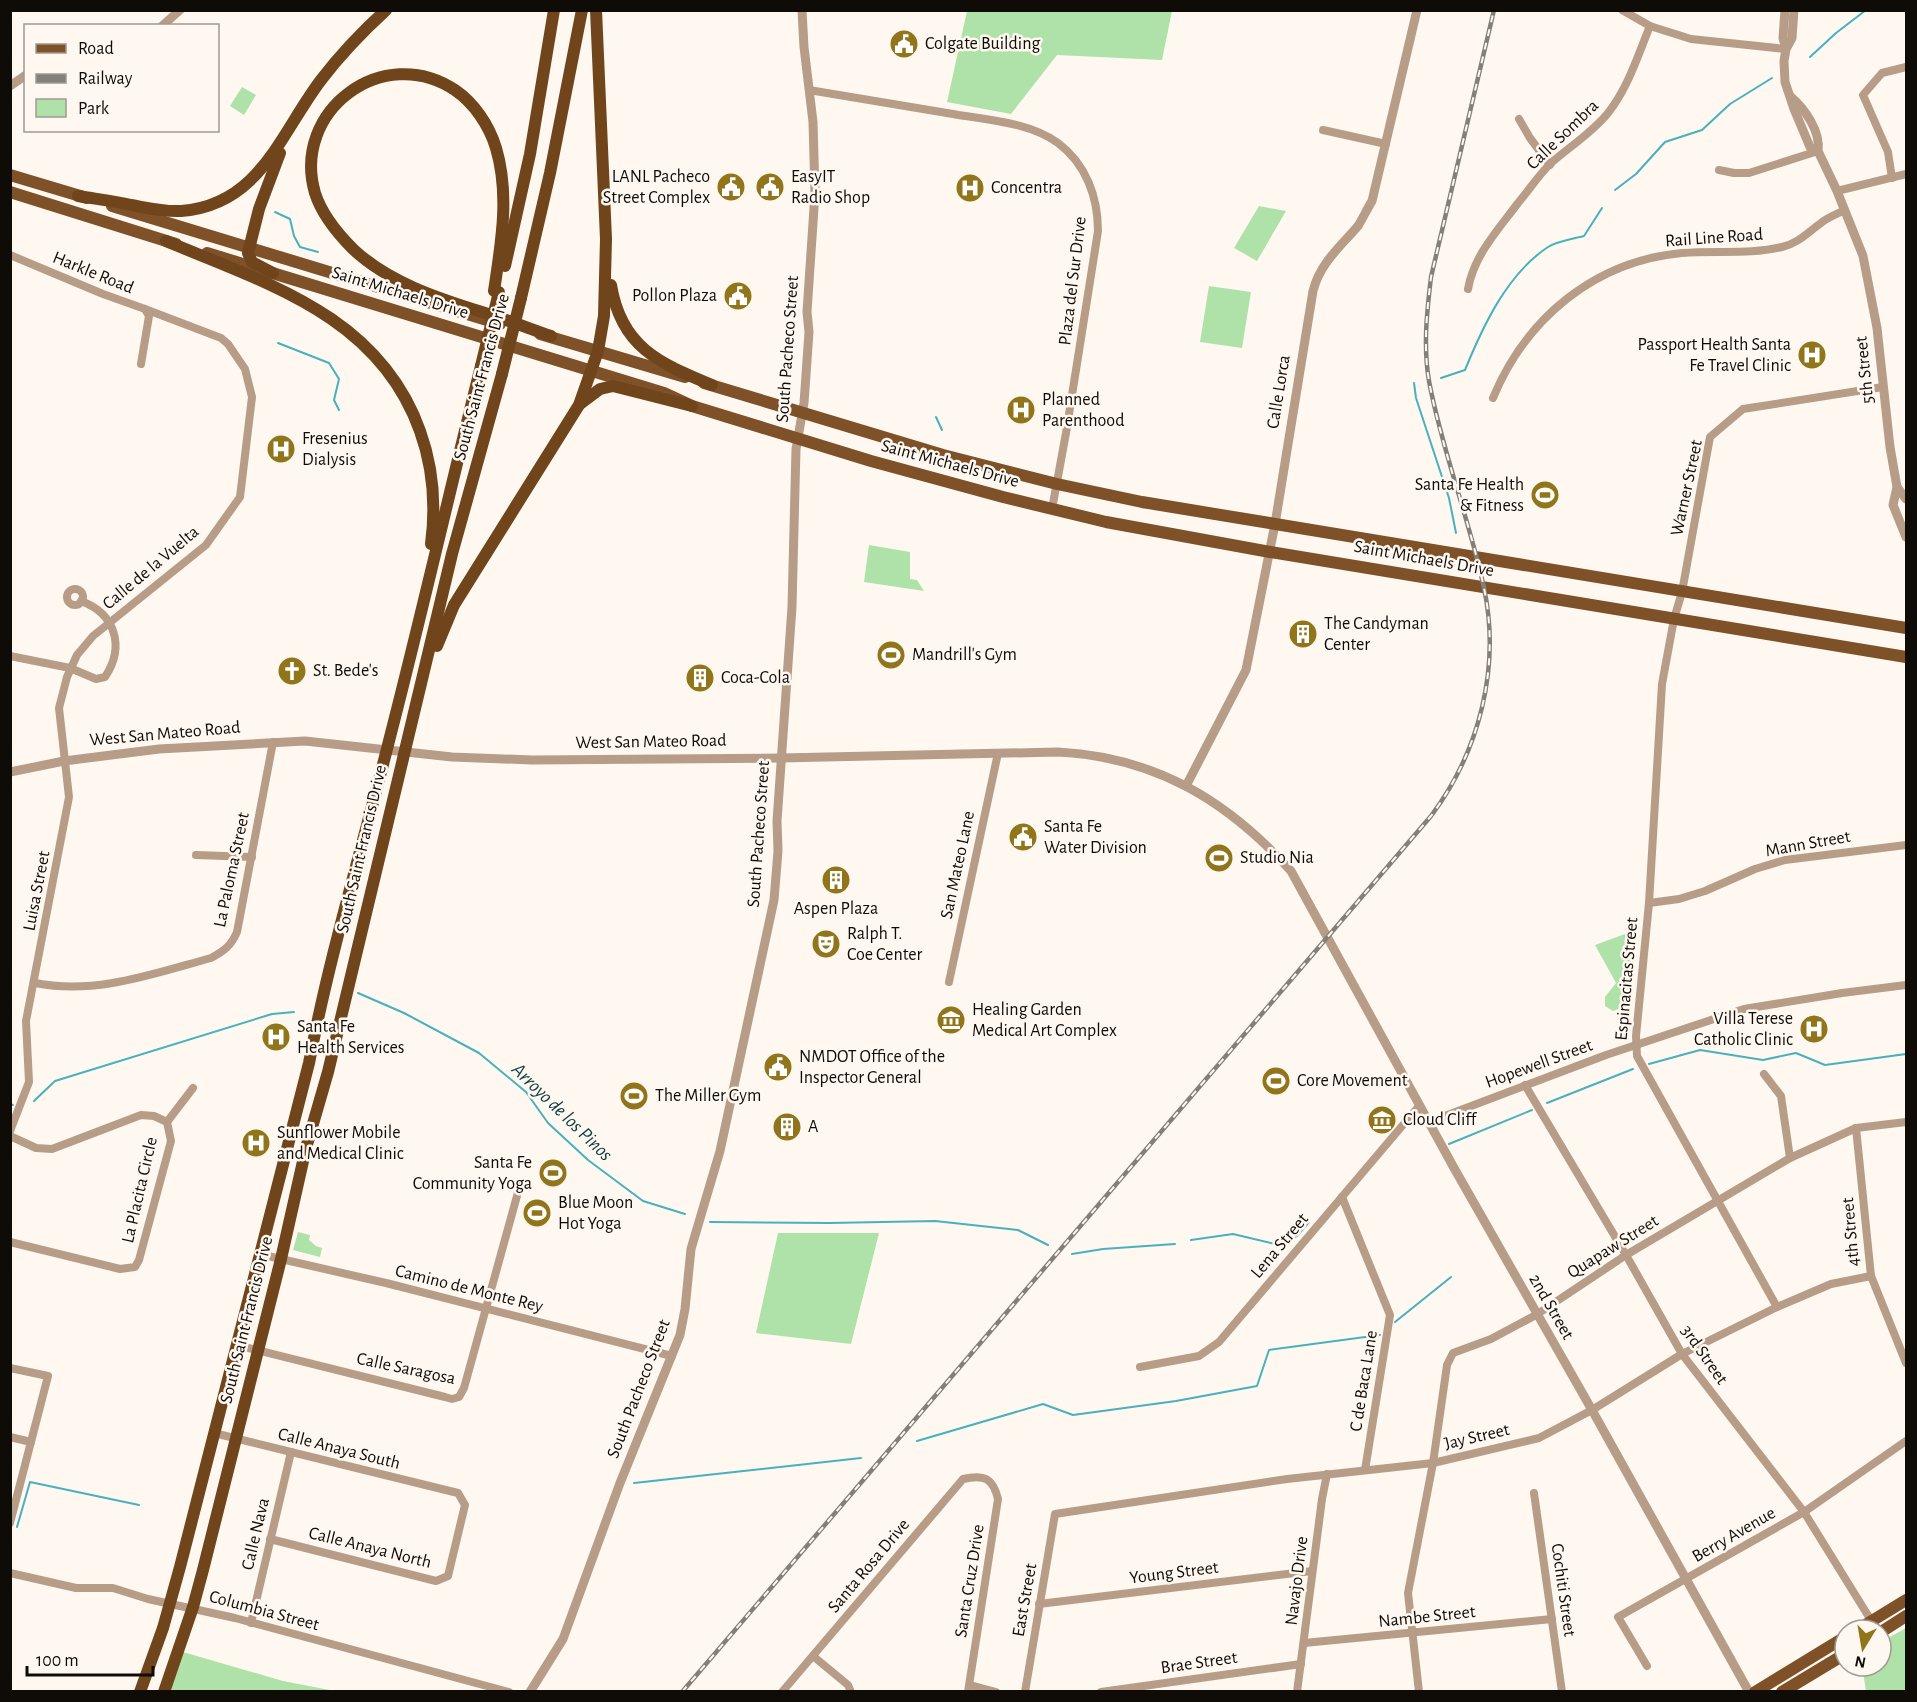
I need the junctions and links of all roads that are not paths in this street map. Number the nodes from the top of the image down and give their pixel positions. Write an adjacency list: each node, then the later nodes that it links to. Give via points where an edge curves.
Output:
1 (180, 10): 11 (street)
2 (386, 10): 19 (highway, via 320,81)
3 (554, 10): 38 (highway, South Saint Francis Drive, via 530,154)
4 (582, 10): 67 (highway, South Saint Francis Drive, bridge, via 521,298)
5 (596, 10): 32 (highway)
6 (802, 10): 17 (street, South Pacheco Street)
7 (1417, 10): 21 (street, Calle Lorca)
8 (1622, 10): 12 (street)
9 (1785, 10): 13 (street, 5th Street)
10 (1794, 10): 13 (street, 5th Street, via 1792,38)
11 (164, 24)
12 (1650, 26): 13 (street, via 1700,41); 23 (street, Calle Sombra, via 1611,110)
13 (1786, 49): 22 (street, 5th Street, via 1785,82 1810,147)
14 (1906, 67): 27 (street, via 1882,73 1863,95 1888,152)
15 (24, 76): 16 (street)
16 (10, 86)
17 (809, 90): 49 (street, South Pacheco Street, via 815,170); 51 (street, Plaza del Sur Drive, via 1002,122 1039,132 1074,158 1088,179 1098,231)
18 (1519, 119): 23 (street)
19 (289, 129): 30 (highway, via 255,177 211,205 167,211); 34 (highway, via 267,185)
20 (1323, 130): 21 (street)
21 (1386, 144): 55 (street, Calle Lorca, via 1374,194 1364,216 1316,278)
22 (1818, 151): 24 (street, via 1749,173); 28 (street, 5th Street)
23 (1550, 165): 37 (street, Calle Sombra, via 1486,247 1475,264)
24 (1719, 170)
25 (1906, 174): 27 (street)
26 (10, 175): 30 (main road, Saint Michaels Drive)
27 (1892, 178): 28 (street)
28 (1837, 191): 31 (street, 5th Street)
29 (10, 192): 33 (main road, Saint Michaels Drive)
30 (78, 196): 34 (main road, Saint Michaels Drive)
31 (1845, 210): 45 (street, 5th Street, via 1868,274); 46 (street, Rail Line Road, via 1820,223 1802,239 1783,246 1667,255 1625,265 1598,278 1567,298 1532,332 1506,368)
32 (606, 239): 41 (highway, via 604,316); 44 (highway, via 613,296 626,330 642,349 662,363)
33 (166, 241): 36 (main road, Saint Michaels Drive); 59 (highway, via 278,288 321,312 356,336 399,384 427,450 432,483 432,539)
34 (249, 248): 36 (highway, via 252,262); 40 (main road, Saint Michaels Drive, via 482,320)
35 (10, 255): 39 (street, Harkle Road)
36 (273, 273): 43 (main road, Saint Michaels Drive)
37 (1468, 289)
38 (497, 292): 40 (highway, via 504,217 502,185 491,133 476,110 448,86 415,75 382,77 347,93 321,124 312,158 316,195 337,232 372,264 422,291); 59 (highway, South Saint Francis Drive, bridge)
39 (145, 309): 42 (street, Harkle Road, via 149,316); 62 (street, Calle de la Vuelta, via 228,344 245,369 252,397 240,497 206,545)
40 (550, 336): 41 (main road, Saint Michaels Drive)
41 (598, 351): 43 (highway); 44 (main road, Saint Michaels Drive)
42 (141, 364)
43 (592, 371): 47 (highway); 48 (main road, Saint Michaels Drive, via 664,393)
44 (712, 385): 49 (main road, Saint Michaels Drive)
45 (1883, 387): 52 (street, 5th Street); 58 (street, Warner Street, via 1743,409 1710,437)
46 (1493, 398)
47 (579, 405): 48 (highway, via 600,389 613,386); 67 (highway, via 454,605)
48 (692, 406): 50 (main road, Saint Michaels Drive)
49 (803, 413): 50 (street, South Pacheco Street); 51 (main road, Saint Michaels Drive)
50 (797, 439): 54 (main road, Saint Michaels Drive); 72 (street, South Pacheco Street, via 792,607)
51 (1058, 484): 54 (street, Plaza del Sur Drive); 55 (main road, Saint Michaels Drive)
52 (1897, 488): 53 (street, 5th Street); 56 (street, 5th Street, via 1893,505)
53 (1906, 499)
54 (1052, 509): 57 (main road, Saint Michaels Drive)
55 (1275, 524): 57 (street, Calle Lorca); 58 (main road, Saint Michaels Drive)
56 (1906, 537)
57 (1270, 552): 61 (main road, Saint Michaels Drive); 75 (street, Calle Lorca, via 1246,670)
58 (1682, 592): 61 (street, Warner Street); 63 (main road, Saint Michaels Drive)
59 (425, 593): 69 (highway, South Saint Francis Drive)
60 (81, 602): 62 (street, via 91,605)
61 (1674, 619): 65 (main road, Saint Michaels Drive); 79 (street, Espinacitas Street, via 1662,684)
62 (109, 623): 66 (street, Calle de la Vuelta, via 86,643); 66 (street, via 117,639 105,677 96,679)
63 (1906, 628)
64 (10, 656): 66 (street)
65 (1906, 657)
66 (70, 668): 73 (street, Calle de la Vuelta, via 59,708)
67 (422, 684): 70 (highway, South Saint Francis Drive)
68 (273, 742): 69 (street, West San Mateo Road, via 320,741); 73 (street, West San Mateo Road, via 159,749); 78 (street, La Paloma Street)
69 (387, 750): 70 (street, West San Mateo Road); 100 (highway, South Saint Francis Drive)
70 (404, 753): 72 (street, West San Mateo Road, via 532,760); 102 (highway, South Saint Francis Drive)
71 (998, 753): 72 (street, West San Mateo Road); 75 (street, West San Mateo Road, via 1098,756 1155,771); 81 (street, San Mateo Lane)
72 (781, 758): 110 (street, South Pacheco Street, via 774,900 720,1151 691,1249 683,1324)
73 (64, 761): 74 (street, West San Mateo Road); 82 (street, Luisa Street, via 68,805)
74 (10, 772)
75 (1186, 786): 80 (street, West San Mateo Road, via 1266,843 1291,871)
76 (1906, 845): 79 (street, Mann Street, via 1785,860 1705,891)
77 (196, 855): 78 (street)
78 (252, 857): 82 (street, La Paloma Street, via 237,932 224,952 116,984 60,988)
79 (1649, 903): 84 (street, Espinacitas Street)
80 (1327, 938): 88 (street, 2nd Street)
81 (949, 982)
82 (35, 983): 93 (street, Luisa Street, via 26,1021 29,1082)
83 (1906, 985): 84 (street, Hopewell Street, via 1744,1009)
84 (1635, 1045): 86 (street, Hopewell Street); 98 (street, Espinacitas Street, via 1637,1056)
85 (1764, 1074): 95 (street, via 1781,1096)
86 (1526, 1085): 90 (street, Hopewell Street); 101 (street, 3rd Street)
87 (193, 1088): 89 (street)
88 (1419, 1106): 90 (street, 2nd Street); 97 (street, Lena Street)
89 (167, 1122): 94 (street, La Placita Circle, via 141,1116 52,1149 36,1148); 99 (street, La Placita Circle, via 171,1141 135,1267 120,1269)
90 (1429, 1122): 106 (street, 2nd Street)
91 (1906, 1122): 92 (street, Quapaw Street)
92 (1856, 1128): 95 (street, Quapaw Street); 103 (street, 4th Street)
93 (10, 1131)
94 (10, 1136)
95 (1790, 1158): 98 (street, Quapaw Street)
96 (520, 1185): 105 (street, Calle Saragosa)
97 (1342, 1197): 112 (street, Lena Street, via 1218,1341 1199,1356); 122 (street, C de Baca Lane, via 1390,1316)
98 (1717, 1201): 101 (street, Quapaw Street); 104 (street, Espinacitas Street)
99 (10, 1242)
100 (259, 1254): 102 (street, Camino de Monte Rey); 107 (highway, South Saint Francis Drive)
101 (1626, 1255): 106 (street, Quapaw Street); 109 (street, 3rd Street)
102 (281, 1259): 105 (street, Camino de Monte Rey); 108 (highway, South Saint Francis Drive)
103 (1870, 1276): 104 (street, Jay Street, via 1831,1284); 111 (street, 4th Street)
104 (1777, 1307): 109 (street, Jay Street)
105 (486, 1309): 108 (street, Calle Saragosa, via 464,1388 456,1399); 110 (street, Camino de Monte Rey)
106 (1536, 1315): 114 (street, 2nd Street); 121 (street, Quapaw Street, via 1449,1358)
107 (236, 1345): 108 (street, Calle Saragosa); 115 (highway, South Saint Francis Drive)
108 (258, 1350): 117 (highway, South Saint Francis Drive)
109 (1682, 1354): 114 (street, Jay Street); 127 (street, 3rd Street)
110 (672, 1356): 156 (street, South Pacheco Street, via 563,1639)
111 (1906, 1363)
112 (1140, 1367)
113 (10, 1368): 119 (street, via 48,1376)
114 (1592, 1410): 121 (street, Jay Street, via 1539,1438); 133 (street, 2nd Street)
115 (214, 1433): 117 (street, Calle Anaya South); 135 (highway, South Saint Francis Drive)
116 (10, 1437): 119 (street)
117 (236, 1439): 120 (street, Calle Anaya South); 137 (highway, South Saint Francis Drive)
118 (1906, 1441): 127 (street, Berry Avenue)
119 (31, 1442): 129 (street)
120 (291, 1452): 125 (street, Calle Anaya South); 130 (street, Calle Nava)
121 (1433, 1463): 122 (street, Jay Street); 144 (street, Quapaw Street, via 1408,1593)
122 (1365, 1470): 123 (street, Jay Street)
123 (1327, 1474): 128 (street, Jay Street); 131 (street, Navajo Drive)
124 (986, 1478): 147 (street, Santa Rosa Drive, via 963,1479); 151 (street, Santa Cruz Drive, via 998,1499)
125 (458, 1493): 130 (street, Calle Anaya North, via 465,1505 448,1576 436,1581)
126 (1534, 1493): 141 (street, Cochiti Street)
127 (1804, 1512): 133 (street, Berry Avenue); 139 (street, 3rd Street)
128 (1055, 1514): 136 (street, East Street)
129 (10, 1523)
130 (270, 1539): 142 (street, Calle Nava)
131 (1312, 1571): 136 (street, Young Street); 145 (street, Navajo Drive)
132 (10, 1573): 135 (street, Columbia Street, via 76,1588 113,1588)
133 (1686, 1579): 150 (street, Berry Avenue, via 1618,1617); 165 (street, 2nd Street)
134 (1906, 1600): 140 (main road)
135 (170, 1603): 137 (street, Columbia Street); 153 (highway, South Saint Francis Drive)
136 (1039, 1604): 160 (street, East Street)
137 (193, 1607): 142 (street, Columbia Street); 154 (highway, South Saint Francis Drive)
138 (1906, 1616): 143 (main road)
139 (1870, 1618)
140 (1883, 1618)
141 (1552, 1619): 144 (street, Nambe Street); 152 (street, Cochiti Street)
142 (251, 1623): 155 (street, Columbia Street)
143 (1893, 1624)
144 (1412, 1634): 145 (street, Nambe Street); 163 (street, Quapaw Street)
145 (1304, 1643): 149 (street, Navajo Drive)
146 (1833, 1644): 166 (main road)
147 (813, 1656): 157 (street, Santa Rosa Drive); 158 (street, via 848,1685)
148 (1833, 1661): 167 (main road)
149 (1300, 1664): 161 (street, Brae Street); 162 (street, Navajo Drive)
150 (1647, 1666)
151 (969, 1688): 159 (street)
152 (1562, 1689): 164 (street)
153 (140, 1692)
154 (164, 1692)
155 (509, 1692)
156 (530, 1692)
157 (782, 1692)
158 (851, 1692)
159 (996, 1692)
160 (1025, 1692)
161 (1101, 1692)
162 (1297, 1692)
163 (1419, 1692)
164 (1554, 1692)
165 (1749, 1692)
166 (1755, 1692)
167 (1782, 1692)

